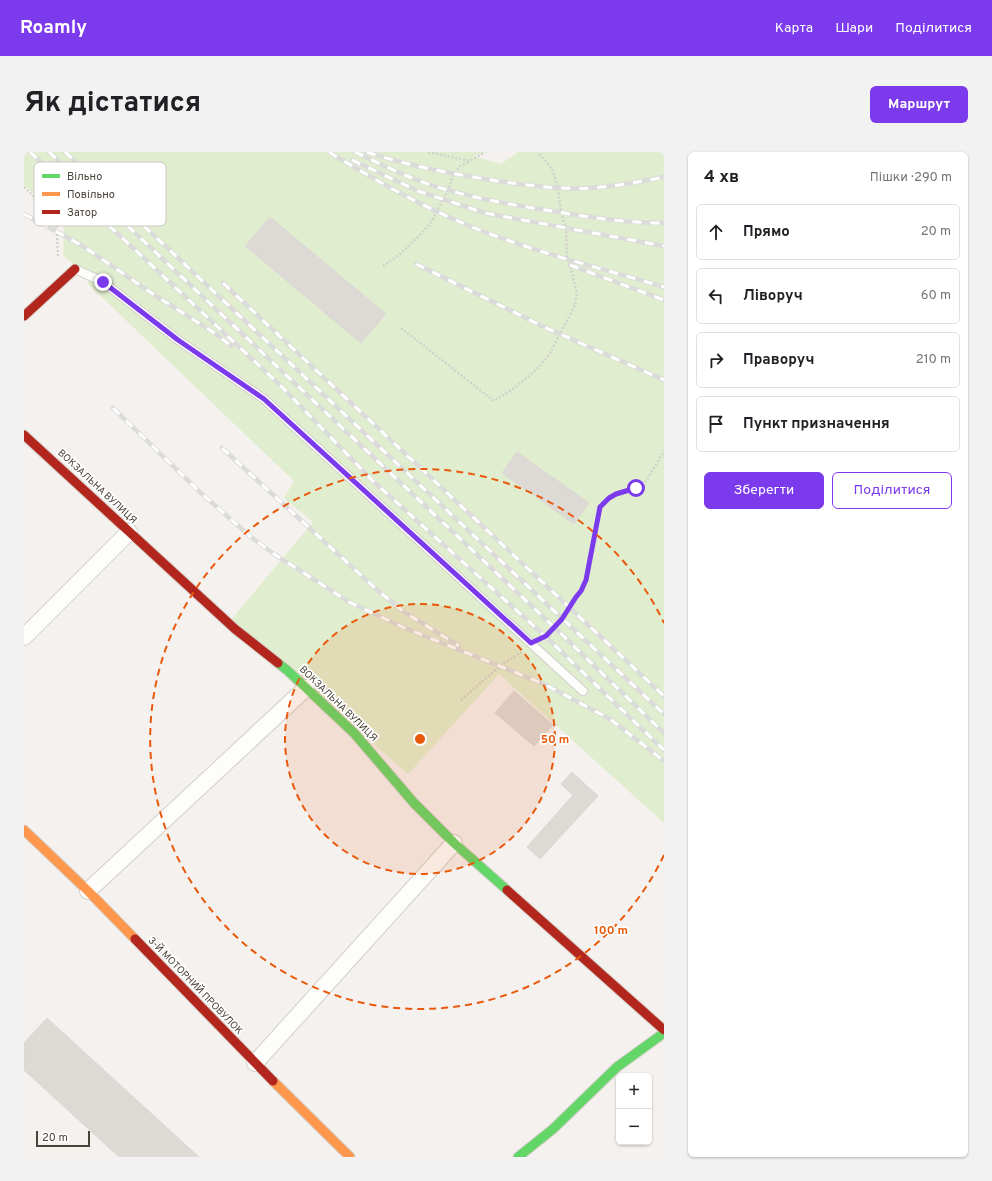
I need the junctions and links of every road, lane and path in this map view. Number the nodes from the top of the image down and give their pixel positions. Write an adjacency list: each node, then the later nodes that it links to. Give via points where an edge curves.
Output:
1 (428, 152): 4 (path)
2 (484, 152): 4 (path)
3 (538, 152): 11 (path, via 552,169 558,187 566,228 568,258 577,294 574,307 549,355 516,387 494,401)
4 (470, 161): 8 (path, via 460,166 454,174 430,224 400,254)
5 (24, 187): 6 (path)
6 (34, 197)
7 (56, 226): 9 (path, via 58,258)
8 (383, 266)
9 (75, 269): 10 (street); 16 (lane, via 103,282 178,340 264,399)
10 (24, 316)
11 (401, 328)
12 (24, 435): 14 (street, ВОКЗАЛЬНА ВУЛИЦЯ)
13 (664, 451): 16 (path, via 643,486 616,494 600,507 586,580 581,591 562,619 546,636)
14 (129, 532): 15 (street); 17 (street, ВОКЗАЛЬНА ВУЛИЦЯ, via 235,629)
15 (24, 637)
16 (531, 643): 18 (lane); 19 (path)
17 (306, 688): 21 (street, ВОКЗАЛЬНА ВУЛИЦЯ, via 354,733 414,803); 22 (street)
18 (583, 691)
19 (461, 700)
20 (24, 830): 22 (street, 3-Й МОТОРНИЙ ПРОВУЛОК)
21 (454, 843): 23 (street, ВОКЗАЛЬНА ВУЛИЦЯ); 25 (street)
22 (88, 891): 25 (street, 3-Й МОТОРНИЙ ПРОВУЛОК)
23 (664, 1030)
24 (664, 1033): 27 (street, via 617,1067 553,1129)
25 (255, 1063): 26 (street, 3-Й МОТОРНИЙ ПРОВУЛОК)
26 (350, 1157)
27 (518, 1157)

